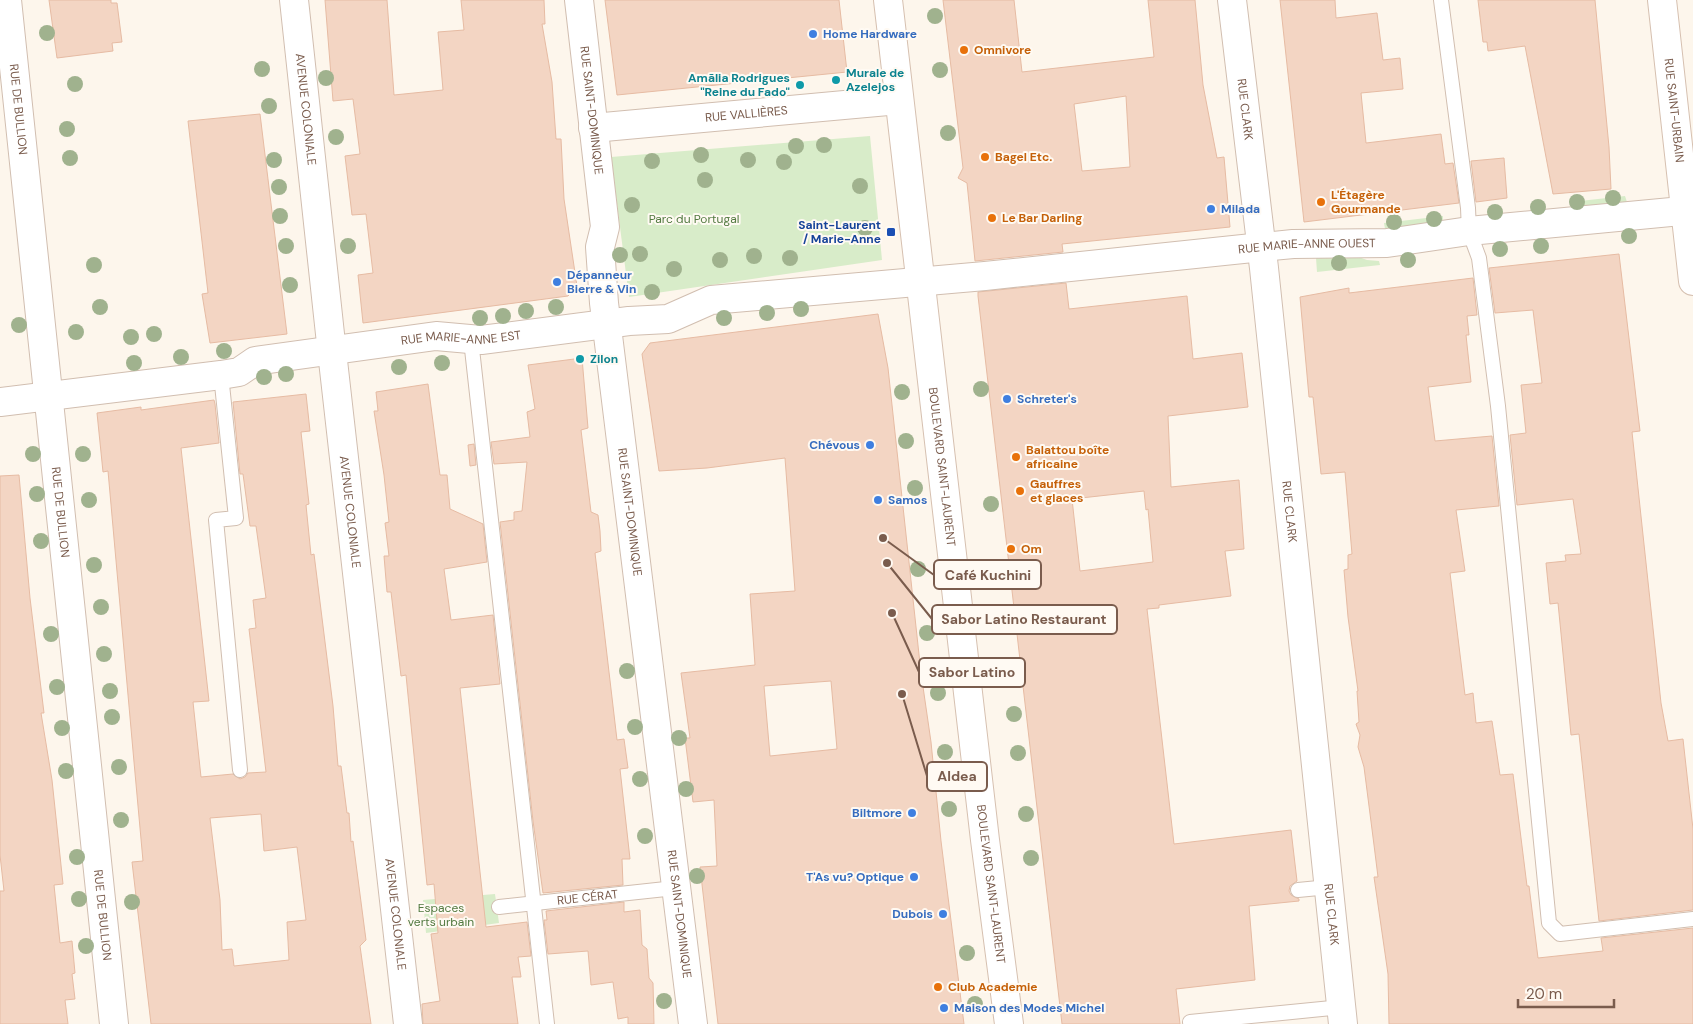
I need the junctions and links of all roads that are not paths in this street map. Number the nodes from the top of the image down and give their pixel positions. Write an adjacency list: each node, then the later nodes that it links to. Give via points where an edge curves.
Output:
1 (7, 0): 19 (street, RUE DE BULLION)
2 (294, 0): 17 (street, AVENUE COLONIALE)
3 (579, 0): 9 (street, RUE SAINT-DOMINIQUE)
4 (888, 0): 8 (street, BOULEVARD SAINT-LAURENT)
5 (1232, 0): 12 (street, RUE CLARK)
6 (1441, 0): 11 (lane)
7 (1662, 0): 10 (street, RUE SAINT-URBAIN)
8 (899, 100): 9 (street, RUE VALLIÈRES); 13 (street, BOULEVARD SAINT-LAURENT)
9 (593, 128): 15 (street, RUE SAINT-DOMINIQUE, via 605,227 600,247)
10 (1689, 210): 11 (street, RUE MARIE-ANNE OUEST); 14 (street, RUE SAINT-URBAIN)
11 (1469, 231): 12 (street, RUE MARIE-ANNE OUEST, via 1387,243); 27 (lane, via 1479,258 1498,406 1548,923 1560,934)
12 (1262, 246): 13 (street, RUE MARIE-ANNE OUEST); 22 (street, RUE CLARK)
13 (920, 280): 15 (street, RUE MARIE-ANNE EST, via 711,300 668,319); 34 (street, BOULEVARD SAINT-LAURENT)
14 (1693, 281)
15 (606, 323): 16 (street, RUE MARIE-ANNE EST); 23 (street, RUE SAINT-DOMINIQUE)
16 (471, 340): 17 (street, RUE MARIE-ANNE EST, via 436,336); 25 (lane)
17 (332, 351): 18 (street, RUE MARIE-ANNE EST, via 256,361 239,372); 31 (street, AVENUE COLONIALE)
18 (220, 375): 19 (street, RUE MARIE-ANNE EST); 21 (lane, via 236,518 216,520)
19 (48, 396): 20 (street, RUE MARIE-ANNE EST); 30 (street, RUE DE BULLION)
20 (0, 402)
21 (240, 770)
22 (1329, 887): 24 (lane); 28 (street, RUE CLARK)
23 (676, 888): 25 (lane, RUE CÉRAT); 33 (street, RUE SAINT-DOMINIQUE)
24 (1298, 890)
25 (533, 902): 26 (lane, RUE CÉRAT); 32 (lane)
26 (498, 907)
27 (1693, 920)
28 (1342, 1016): 29 (lane)
29 (1190, 1022)
30 (114, 1024)
31 (408, 1024)
32 (547, 1024)
33 (693, 1024)
34 (1008, 1024)

